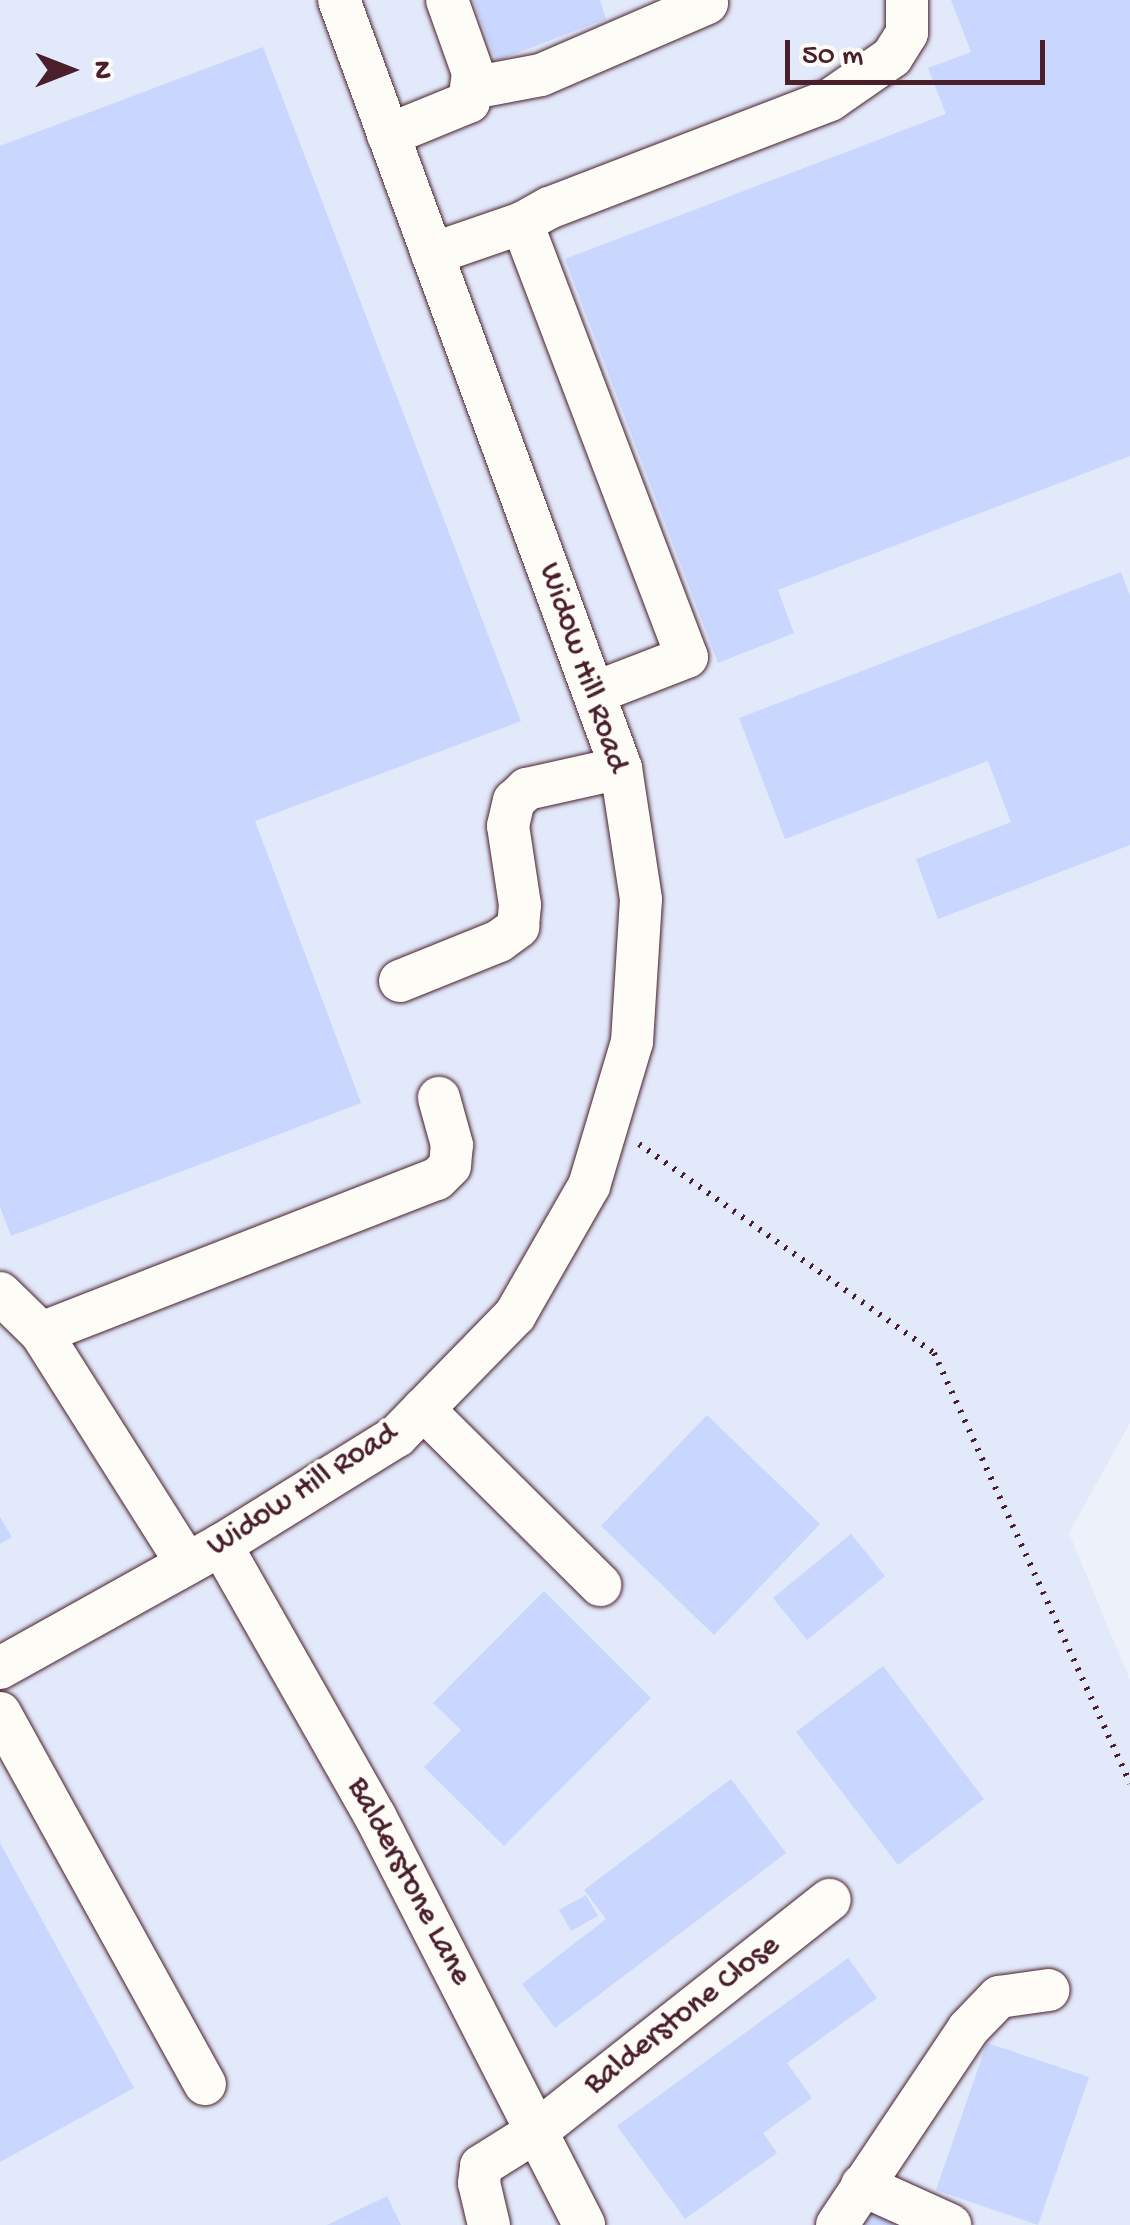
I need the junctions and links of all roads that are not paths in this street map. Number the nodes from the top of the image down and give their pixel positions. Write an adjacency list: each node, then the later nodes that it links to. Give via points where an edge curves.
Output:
1 (339, 0): 6 (street, Widow Hill Road)
2 (447, 0): 5 (street, via 473,73)
3 (907, 0): 7 (street, via 907,33 892,56 830,100)
4 (707, 3): 5 (street, via 541,75)
5 (472, 88): 6 (street, via 460,110)
6 (388, 136): 8 (street, Widow Hill Road)
7 (522, 224): 8 (street); 9 (street, via 687,657)
8 (432, 254): 9 (street, Widow Hill Road)
9 (594, 694): 10 (street, Widow Hill Road)
10 (621, 768): 11 (street, via 528,790 514,801 508,826 518,927); 15 (street, Widow Hill Road, via 641,899 632,1042 589,1186 515,1315)
11 (400, 981)
12 (439, 1098): 14 (street, via 452,1145 450,1166 437,1179)
13 (0, 1293): 14 (street, Balderstone Lane)
14 (41, 1334): 16 (street, Balderstone Lane)
15 (422, 1409): 16 (street, Widow Hill Road, via 396,1436); 17 (street)
16 (204, 1555): 18 (street, Widow Hill Road); 23 (street, Balderstone Lane, via 375,1816)
17 (600, 1585)
18 (0, 1668)
19 (0, 1713): 22 (street)
20 (830, 1900): 23 (street, Balderstone Close)
21 (1049, 1990): 24 (street, via 998,1997 968,2029)
22 (205, 2084)
23 (537, 2131): 25 (street, Balderstone Close, via 481,2166); 26 (street, Balderstone Lane)
24 (862, 2185): 27 (street); 28 (street)
25 (489, 2225)
26 (584, 2225)
27 (837, 2225)
28 (950, 2225)

